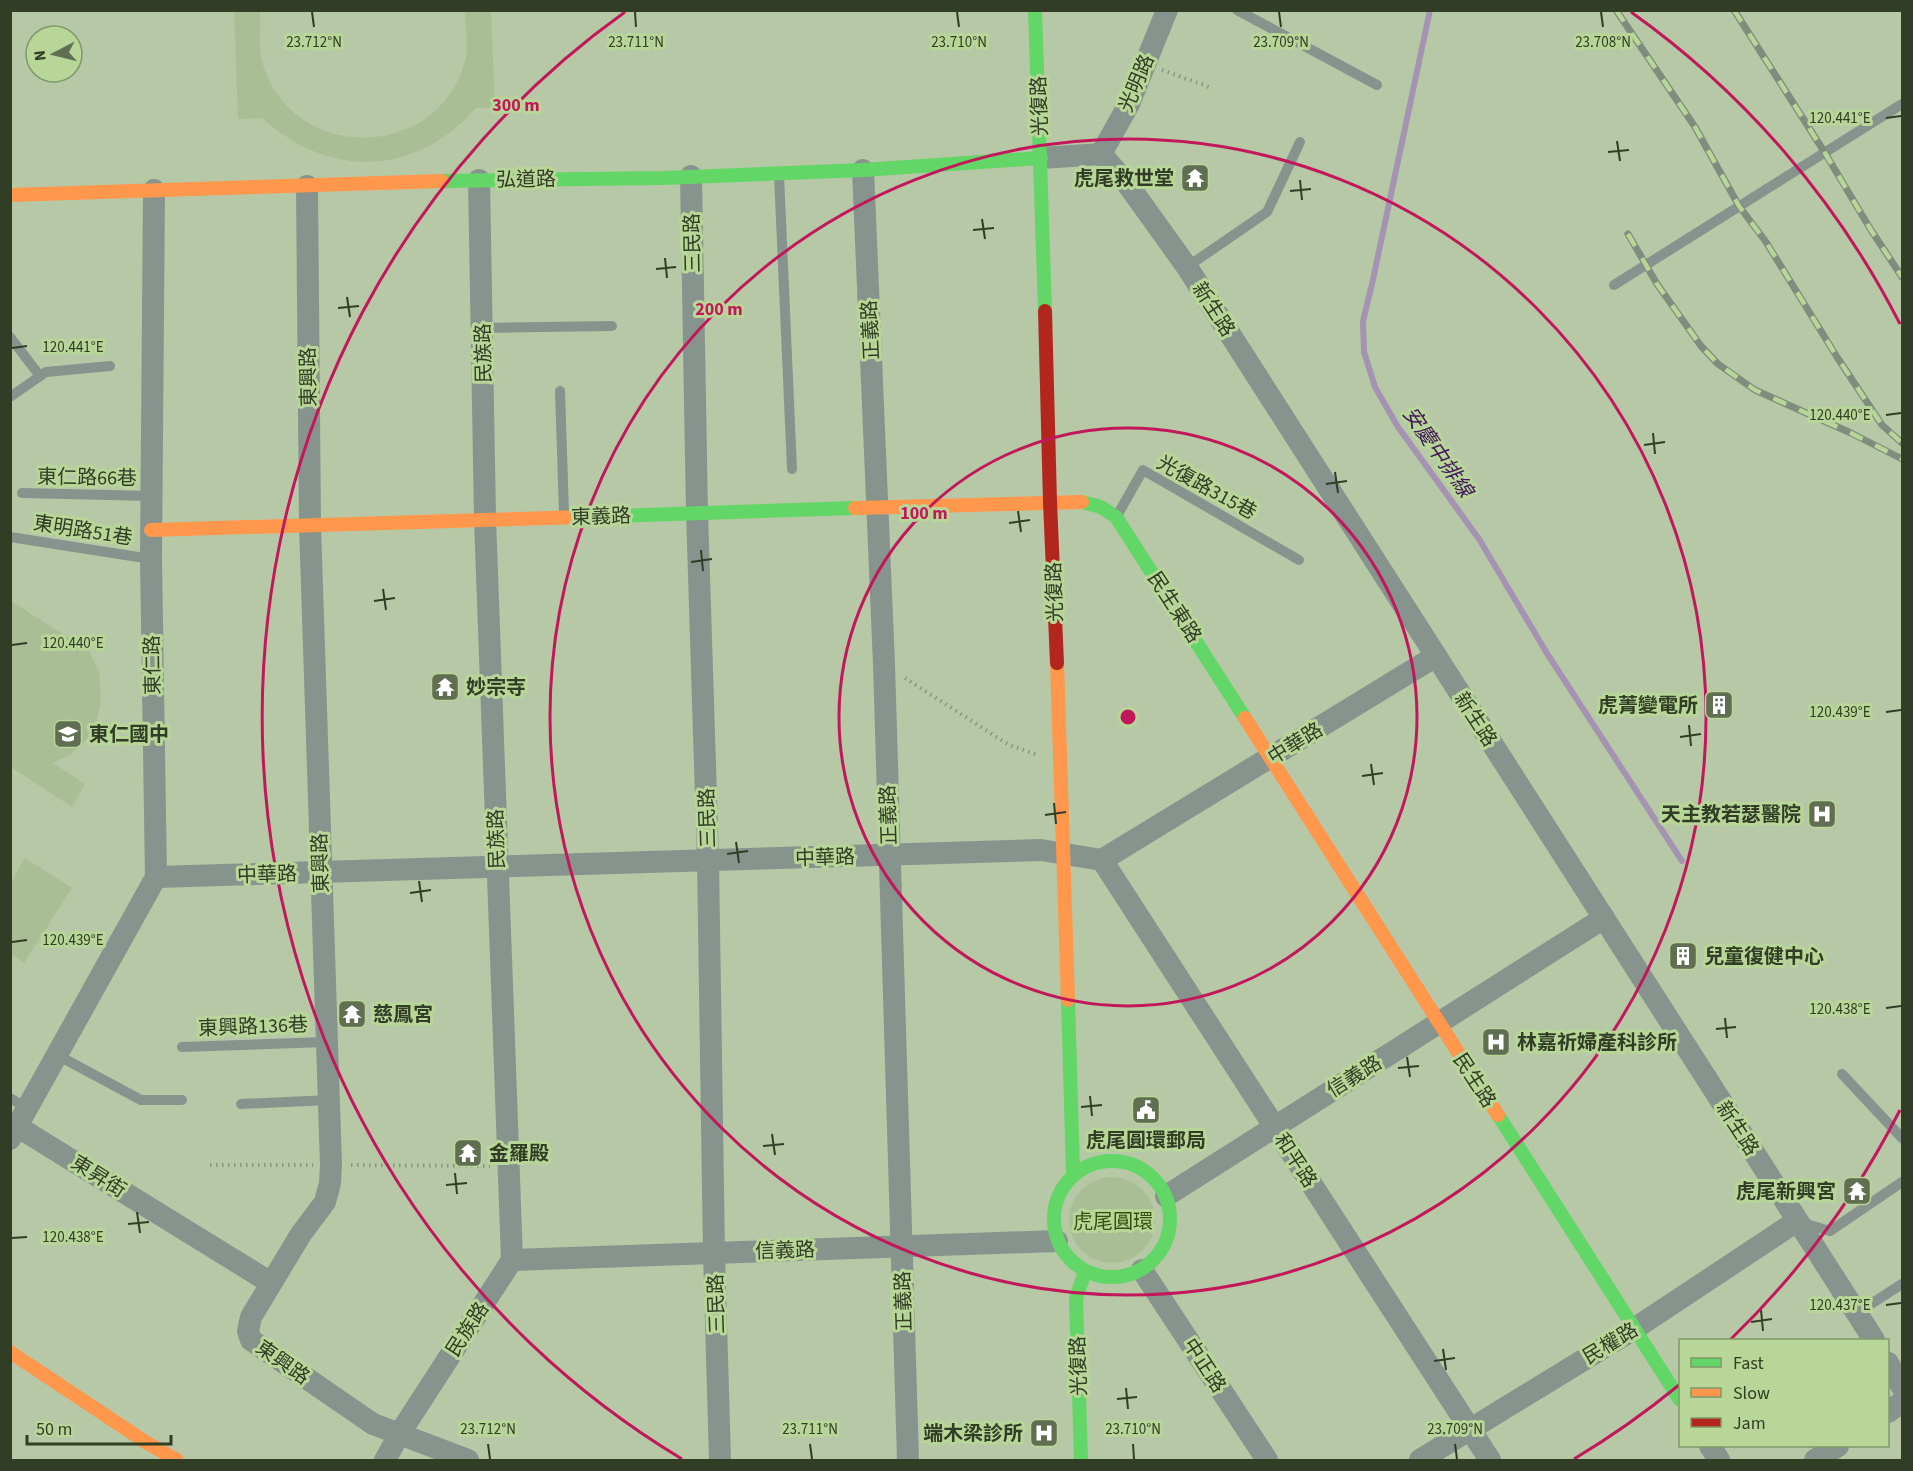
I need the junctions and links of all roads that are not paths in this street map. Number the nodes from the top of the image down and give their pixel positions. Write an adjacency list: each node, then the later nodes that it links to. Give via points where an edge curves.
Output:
1 (1035, 10): 8 (street, 光復路)
2 (1167, 10): 7 (street, 光明路, via 1129,104)
3 (1237, 10): 4 (lane)
4 (1377, 85)
5 (1902, 104): 17 (lane)
6 (1300, 142): 16 (lane, via 1267,212)
7 (1101, 154): 8 (street); 16 (street, 新生路, via 1126,182)
8 (1041, 158): 9 (street, 弘道路); 28 (street, 光復路)
9 (863, 170): 10 (street, 弘道路); 29 (street, 正義路)
10 (779, 173): 11 (street, 弘道路); 25 (lane)
11 (691, 176): 12 (street, 弘道路); 30 (street, 三民路)
12 (479, 180): 13 (street, 弘道路); 19 (street, 民族路)
13 (307, 186): 14 (street, 弘道路); 34 (street, 東興路)
14 (154, 190): 15 (street, 弘道路); 27 (street, 東仁路)
15 (10, 195)
16 (1186, 267): 39 (street, 新生路)
17 (1614, 285)
18 (612, 326): 19 (lane)
19 (483, 328): 33 (street, 民族路)
20 (10, 337): 22 (lane)
21 (110, 366): 22 (lane, via 46,372)
22 (40, 376): 24 (lane)
23 (560, 391): 31 (lane)
24 (10, 397)
25 (792, 468)
26 (22, 493): 27 (lane, 東仁路66巷)
27 (152, 496): 35 (street, 東仁路)
28 (1050, 502): 29 (street, 東義路); 32 (street, 民生東路, via 1096,503); 41 (street, 光復路)
29 (878, 508): 30 (street, 東義路); 42 (street, 正義路)
30 (697, 512): 31 (street, 東義路); 43 (street, 三民路)
31 (564, 517): 33 (street, 東義路)
32 (1116, 517): 38 (lane, 光復路315巷, via 1143,470); 40 (street, 民生東路)
33 (485, 519): 34 (street, 東義路); 45 (street, 民族路)
34 (310, 525): 35 (street, 東義路); 46 (street, 東興路)
35 (151, 530): 37 (street, 東仁路)
36 (10, 537): 37 (lane, 東明路51巷)
37 (151, 560): 47 (street, 東仁路)
38 (1299, 560)
39 (1436, 656): 40 (street, 中華路); 48 (street, 新生路)
40 (1272, 757): 44 (street, 中華路); 49 (street, 民生路)
41 (1064, 854): 42 (street, 中華路, via 1041,850); 44 (street, 中華路); 60 (street, 光復路)
42 (889, 855): 43 (street, 中華路); 65 (street, 正義路)
43 (708, 860): 45 (street, 中華路); 66 (street, 三民路)
44 (1102, 860): 58 (street, 和平路)
45 (497, 867): 46 (street, 中華路); 67 (street, 民族路)
46 (320, 872): 47 (street, 中華路); 50 (street, 東興路)
47 (156, 878): 52 (street)
48 (1604, 918): 49 (street, 信義路); 63 (street, 新生路)
49 (1438, 1022): 58 (street, 信義路); 73 (street, 民生路)
50 (326, 1042): 51 (lane, 東興路136巷); 55 (street, 東興路)
51 (182, 1047)
52 (57, 1054): 54 (lane, via 141,1100); 57 (street)
53 (1842, 1074): 59 (lane)
54 (182, 1100)
55 (329, 1100): 56 (lane); 70 (street, 東興路, via 331,1165 325,1202)
56 (242, 1104)
57 (17, 1118): 70 (street, 東昇街)
58 (1274, 1127): 62 (street, 信義路); 81 (street, 和平路)
59 (1902, 1138)
60 (1073, 1173): 62 (street, via 1096,1163 1126,1163 1153,1177); 64 (street, via 1058,1196 1054,1212)
61 (1902, 1182): 63 (lane, via 1830,1231)
62 (1166, 1196): 68 (street, via 1171,1211 1165,1247)
63 (1797, 1221): 72 (street, 新生路); 73 (street, 民權路)
64 (1057, 1241): 65 (street, 信義路); 69 (street, via 1070,1261)
65 (902, 1246): 66 (street, 信義路); 89 (street, 正義路)
66 (714, 1253): 67 (street, 信義路); 88 (street, 三民路)
67 (512, 1260): 82 (street, 民族路)
68 (1143, 1270): 69 (street, via 1120,1278 1102,1278); 91 (street, 中正路)
69 (1085, 1272): 90 (street, 光復路, via 1076,1298)
70 (271, 1283): 82 (street, 東興路, via 251,1317 251,1341 373,1424)
71 (1902, 1284): 72 (lane)
72 (1857, 1313): 74 (street, 新生路)
73 (1634, 1329): 78 (street, 民生路); 81 (street, 民權路)
74 (1873, 1339)
75 (10, 1352): 85 (street)
76 (1889, 1365): 77 (street)
77 (1902, 1387)
78 (1679, 1399)
79 (1902, 1401): 80 (street)
80 (1889, 1411)
81 (1470, 1430): 92 (street, 民權路); 93 (street, 和平路)
82 (400, 1434): 86 (street, 民族路); 87 (street)
83 (1711, 1447): 94 (street)
84 (1836, 1447): 95 (street)
85 (177, 1461)
86 (385, 1461)
87 (468, 1461)
88 (720, 1461)
89 (908, 1461)
90 (1081, 1461)
91 (1267, 1461)
92 (1420, 1461)
93 (1490, 1461)
94 (1719, 1461)
95 (1815, 1461)

